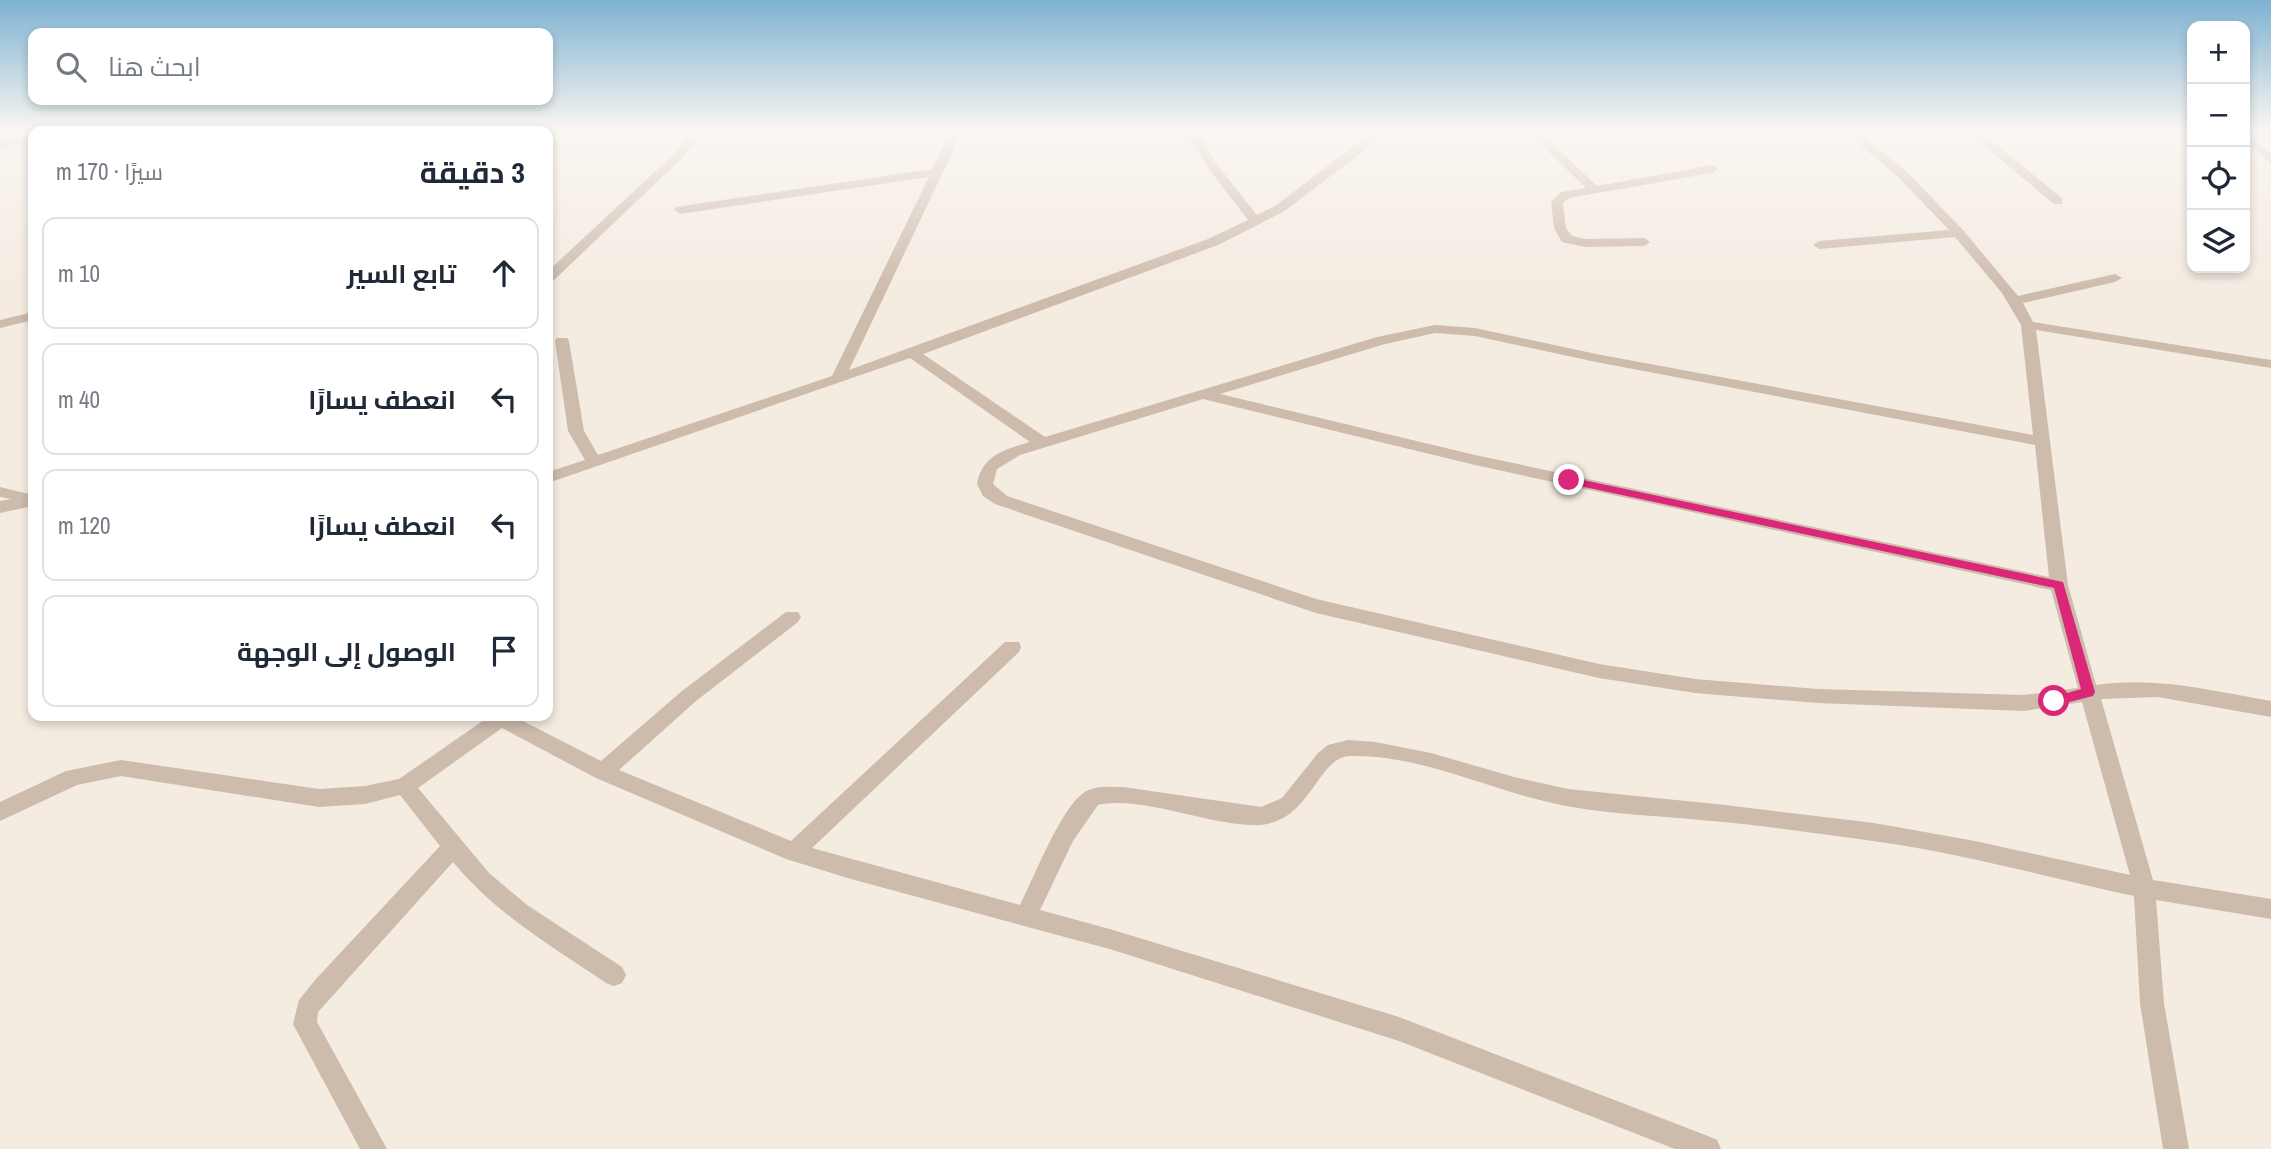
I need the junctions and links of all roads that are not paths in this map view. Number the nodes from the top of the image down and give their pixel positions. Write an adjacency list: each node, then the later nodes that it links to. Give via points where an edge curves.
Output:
1 (648, 184): 17 (street)
2 (858, 184): 12 (street)
3 (931, 184): 26 (street)
4 (1226, 184): 13 (street)
5 (1313, 184): 13 (street)
6 (1588, 184): 10 (street)
7 (1631, 184): 10 (street)
8 (1913, 184): 14 (street)
9 (2037, 184): 11 (street)
10 (1595, 190): 15 (street, via 1559,198 1564,236 1585,243)
11 (2058, 201)
12 (680, 210)
13 (1256, 222): 24 (street, via 1182,255)
14 (1959, 233): 16 (street); 19 (street)
15 (1644, 242)
16 (1819, 245)
17 (553, 273)
18 (2115, 278): 19 (street)
19 (2016, 300): 22 (street)
20 (28, 317): 21 (street)
21 (0, 324)
22 (2028, 325): 25 (street); 28 (street)
23 (562, 341): 30 (street, via 576,431)
24 (912, 353): 26 (street); 29 (street)
25 (2271, 364)
26 (838, 379): 30 (street)
27 (1200, 394): 28 (street, via 1402,335 1453,329); 29 (street); 36 (street, via 1463,457)
28 (2043, 442): 36 (street)
29 (1043, 443): 39 (street, via 989,466 985,484 989,492 1212,574 1316,606 1572,664 1695,686 2024,704)
30 (594, 462): 31 (street)
31 (553, 476)
32 (0, 492): 33 (street)
33 (28, 500)
34 (28, 502): 35 (street)
35 (0, 507)
36 (2059, 585): 39 (street)
37 (792, 617): 43 (street, via 689,696)
38 (1012, 647): 47 (street)
39 (2088, 692): 40 (street, via 2147,689); 48 (street)
40 (2271, 709)
41 (493, 721): 44 (street)
42 (506, 721): 43 (street)
43 (603, 772): 47 (street)
44 (404, 786): 45 (street, via 365,795 318,798 112,768 62,780); 46 (street)
45 (0, 812)
46 (454, 846): 51 (street, via 481,880 519,912); 52 (street, via 324,987 305,1015 305,1024)
47 (794, 852): 50 (street)
48 (2144, 888): 49 (street); 50 (street, via 1992,853 1876,833 1566,798 1386,752 1343,748 1331,752 1296,799 1275,813 1238,815 1119,794 1098,795 1077,817); 54 (street, via 2152,1003)
49 (2271, 909)
50 (1026, 917): 53 (street, via 1399,1029)
51 (614, 975)
52 (374, 1149)
53 (1708, 1149)
54 (2176, 1149)

